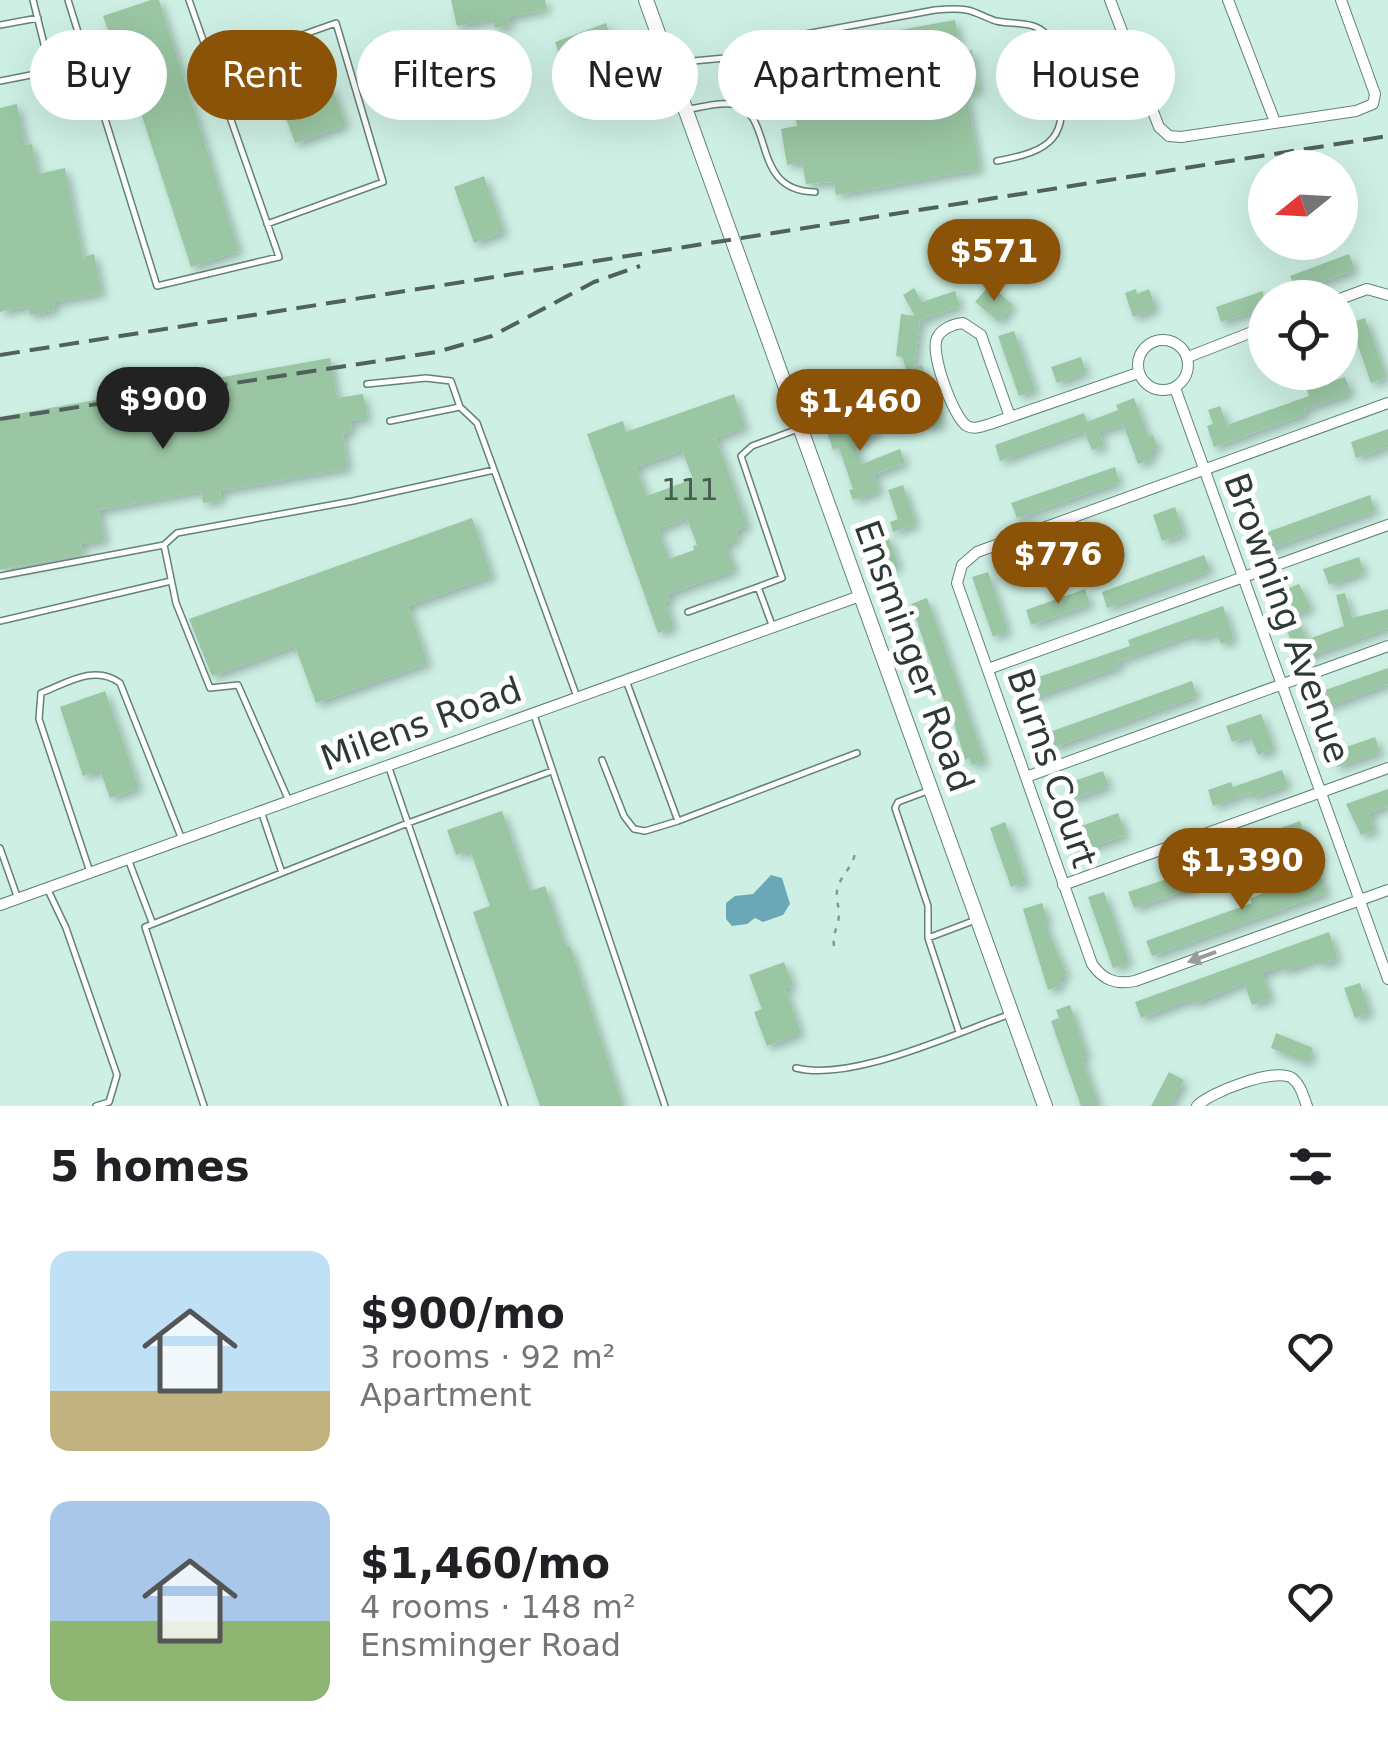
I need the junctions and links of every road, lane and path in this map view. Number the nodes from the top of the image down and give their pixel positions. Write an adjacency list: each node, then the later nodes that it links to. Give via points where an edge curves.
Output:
1 (32, 0): 8 (lane)
2 (68, 0): 21 (lane, via 157,286 279,257)
3 (189, 0): 10 (lane)
4 (646, 0): 12 (street, Ensminger Road)
5 (1110, 0): 18 (street, via 1165,133 1181,137)
6 (1228, 0): 18 (street)
7 (1341, 0): 18 (street, via 1376,100 1356,111)
8 (38, 18): 9 (lane); 14 (lane, via 46,52 41,73)
9 (0, 26)
10 (199, 30)
11 (316, 30): 21 (lane, via 336,23 383,182)
12 (657, 30)
13 (828, 30): 19 (lane, via 964,9 1046,34 1063,120 1058,136 1023,156)
14 (0, 81)
15 (231, 120): 21 (lane)
16 (690, 120): 33 (street, Ensminger Road)
17 (752, 120): 20 (lane, via 775,175 800,192)
18 (1275, 122)
19 (997, 161)
20 (815, 192)
21 (267, 224)
22 (1358, 292): 23 (street, via 1376,289)
23 (1388, 296)
24 (1248, 334): 25 (street)
25 (1188, 356): 26 (street, via 1175,341 1154,339 1139,353); 28 (street, via 1188,375)
26 (1138, 373): 28 (street, via 1146,386); 31 (street)
27 (367, 384): 30 (lane, via 450,381)
28 (1175, 388): 34 (street, Browning Avenue)
29 (1388, 402): 34 (street, Burns Court)
30 (460, 407): 32 (lane); 35 (lane, via 477,423)
31 (1010, 417): 31 (street, via 974,428 954,410 934,350 944,330 963,323 981,335)
32 (390, 421)
33 (801, 428): 41 (lane, via 741,456 782,578); 42 (street, Ensminger Road)
34 (1204, 469): 39 (street, Browning Avenue); 47 (street, Burns Court, via 968,557 958,582)
35 (494, 470): 37 (lane, via 176,532); 50 (lane)
36 (1388, 526): 39 (street)
37 (164, 546): 38 (lane); 40 (lane)
38 (0, 576)
39 (1243, 577): 47 (street); 49 (street, Browning Avenue)
40 (171, 581): 44 (lane); 60 (lane, via 210,688 238,685)
41 (758, 587): 43 (lane); 45 (lane)
42 (860, 596): 45 (street, Milens Road); 58 (street, Ensminger Road)
43 (688, 612)
44 (0, 621)
45 (772, 628): 48 (street, Milens Road)
46 (1388, 646): 49 (street)
47 (988, 669): 57 (street, Burns Court)
48 (626, 680): 50 (street, Milens Road); 62 (lane)
49 (1282, 684): 57 (street); 59 (street, Browning Avenue)
50 (577, 698): 51 (street, Milens Road)
51 (533, 714): 54 (street, Milens Road); 56 (lane)
52 (857, 754): 62 (lane)
53 (602, 760): 62 (lane, via 634,829)
54 (388, 765): 60 (street, Milens Road); 63 (lane)
55 (1388, 768): 59 (street)
56 (552, 771): 63 (lane); 87 (lane)
57 (1026, 777): 70 (street, Burns Court)
58 (930, 790): 76 (street, Ensminger Road); 78 (lane, via 895,808 928,906)
59 (1320, 792): 70 (street); 74 (street, Browning Avenue)
60 (290, 800): 61 (street, Milens Road)
61 (261, 811): 64 (street, Milens Road); 69 (lane)
62 (678, 821)
63 (408, 823): 69 (lane); 86 (lane)
64 (182, 840): 67 (street, Milens Road); 68 (lane, via 120,684 91,674 40,693 39,718)
65 (0, 848): 73 (lane)
66 (856, 848): 79 (path, via 836,893)
67 (128, 859): 68 (street, Milens Road); 77 (lane)
68 (90, 873): 71 (street, Milens Road)
69 (282, 873): 77 (lane)
70 (1064, 885): 74 (street, Burns Court, one-way to 70, via 1126,983 1105,978 1092,964)
71 (47, 888): 73 (street, Milens Road); 84 (lane, via 117,1075 108,1102)
72 (1388, 890): 74 (street, Burns Court)
73 (18, 898): 75 (street, Milens Road)
74 (1360, 900): 80 (street, Browning Avenue)
75 (0, 905)
76 (978, 920): 78 (lane); 81 (street, Ensminger Road)
77 (152, 922): 85 (lane, via 145,928)
78 (928, 938): 82 (lane)
79 (834, 946)
80 (1388, 978)
81 (1012, 1013): 82 (lane); 88 (street, Ensminger Road)
82 (959, 1032): 83 (lane, via 871,1063 816,1073)
83 (796, 1068)
84 (96, 1106)
85 (204, 1106)
86 (504, 1106)
87 (664, 1106)
88 (1045, 1106)
89 (1197, 1106): 90 (street, via 1274,1074 1291,1078)
90 (1307, 1106)

